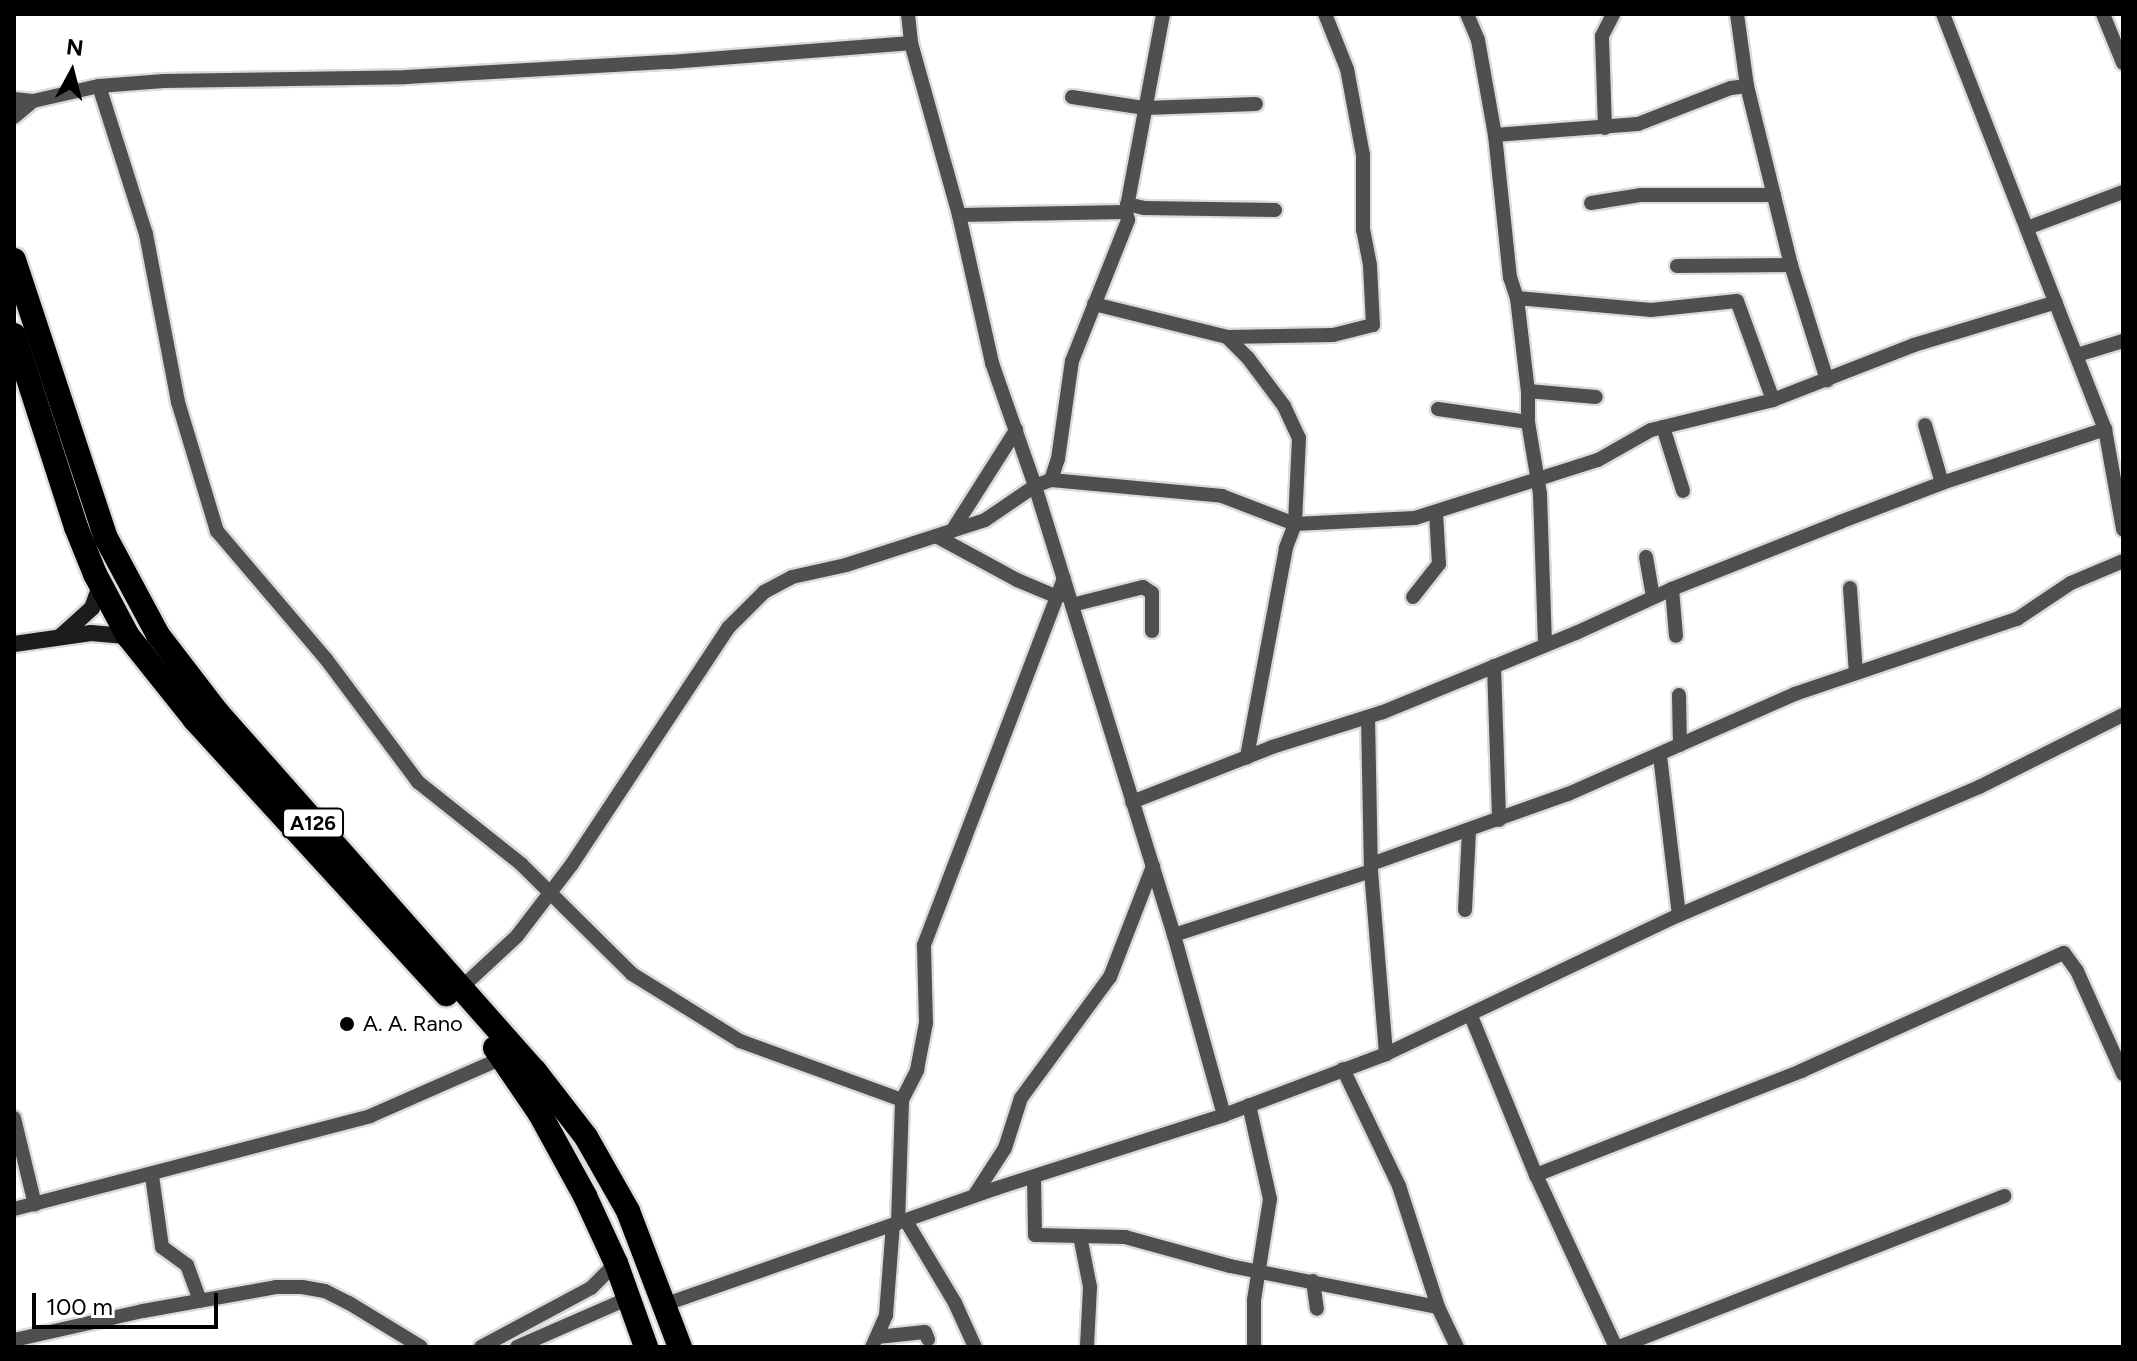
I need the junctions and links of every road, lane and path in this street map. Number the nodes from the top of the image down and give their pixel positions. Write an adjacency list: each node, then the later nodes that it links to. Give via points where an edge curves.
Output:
1 (908, 14): 9 (street)
2 (1163, 14): 17 (street)
3 (1325, 14): 35 (street, via 1347,69 1363,155 1363,230 1373,325 1333,335)
4 (1467, 14): 20 (street, via 1478,40)
5 (1613, 14): 19 (street, via 1602,36)
6 (1737, 14): 12 (street)
7 (1943, 14): 27 (street)
8 (2103, 14): 10 (street)
9 (911, 43): 11 (street, via 406,77); 26 (street)
10 (2123, 63)
11 (99, 86): 15 (street); 85 (street, via 146,234 178,402 217,531 326,659 418,782)
12 (1747, 86): 19 (street, via 1660,118); 22 (street)
13 (1072, 97): 17 (street)
14 (14, 99): 15 (street)
15 (33, 101): 18 (street)
16 (1256, 104): 17 (street)
17 (1145, 108): 24 (street)
18 (14, 117)
19 (1605, 128): 20 (street)
20 (1495, 135): 31 (street, via 1510,277)
21 (2123, 192): 27 (street)
22 (1774, 195): 23 (street, via 1641,195); 29 (street)
23 (1591, 203)
24 (1127, 208): 25 (street); 26 (street); 33 (street, via 1128,220)
25 (1275, 210)
26 (959, 215): 47 (street, via 992,363)
27 (2027, 228): 32 (street)
28 (14, 260): 89 (highway, A126, via 106,538 158,635 226,723)
29 (1791, 265): 30 (street); 38 (street)
30 (1677, 266)
31 (1517, 298): 39 (street); 41 (street, via 1651,310 1737,301)
32 (2056, 302): 37 (street); 38 (street, via 1914,345)
33 (1094, 304): 35 (street); 48 (street, via 1072,361)
34 (14, 335): 60 (highway, A126)
35 (1227, 337): 55 (street, via 1284,406 1299,438)
36 (2123, 341): 37 (street)
37 (2077, 355): 46 (street)
38 (1827, 380): 41 (street)
39 (1528, 391): 40 (street); 43 (street)
40 (1596, 397)
41 (1773, 400): 45 (street)
42 (1438, 409): 43 (street)
43 (1528, 422): 49 (street)
44 (1925, 425): 50 (street)
45 (1663, 427): 49 (street, via 1598,460); 52 (street)
46 (2105, 429): 50 (street); 54 (street)
47 (1016, 430): 51 (street); 56 (street)
48 (1051, 480): 51 (street); 55 (street, via 1222,496)
49 (1537, 481): 53 (street); 71 (street)
50 (1942, 483): 62 (street)
51 (1035, 486): 56 (street, via 985,520); 63 (street)
52 (1683, 491)
53 (1436, 513): 55 (street); 64 (street, via 1439,564)
54 (2121, 519)
55 (1295, 524): 79 (street)
56 (952, 531): 57 (street)
57 (936, 536): 63 (street, via 1017,580); 85 (street, via 792,577 746,605)
58 (1646, 557): 65 (street)
59 (2123, 561): 73 (street, via 2071,583 2017,619)
60 (95, 574): 67 (highway, A126); 69 (street, via 99,589 92,608)
61 (1850, 588): 73 (street)
62 (1672, 589): 65 (street); 68 (street)
63 (1065, 593): 66 (street, via 1143,587 1152,593); 80 (street); 95 (street, via 924,945 926,1023 917,1070)
64 (1413, 597)
65 (1653, 597): 71 (street)
66 (1152, 631)
67 (128, 636): 69 (street, via 91,633); 92 (highway, A126, via 195,720)
68 (1676, 636)
69 (58, 638): 70 (street)
70 (14, 644)
71 (1545, 645): 72 (street)
72 (1494, 666): 76 (street); 81 (street)
73 (1856, 673): 77 (street)
74 (1679, 695): 77 (street)
75 (2123, 715): 87 (street, via 1979,787)
76 (1368, 717): 79 (street); 84 (street)
77 (1680, 745): 78 (street)
78 (1660, 756): 81 (street); 87 (street)
79 (1247, 757): 80 (street)
80 (1132, 802): 83 (street)
81 (1499, 820): 82 (street)
82 (1469, 831): 84 (street); 86 (street)
83 (1153, 866): 88 (street); 102 (street, via 1110,977 1021,1098 1005,1148)
84 (1371, 868): 88 (street); 91 (street)
85 (551, 892): 89 (street, via 517,936); 95 (street, via 632,974 740,1041)
86 (1465, 910)
87 (1679, 915): 90 (street)
88 (1174, 935): 97 (street)
89 (461, 988): 113 (highway, A126, via 586,1137 628,1211)
90 (1471, 1016): 91 (street); 99 (street)
91 (1386, 1054): 93 (street)
92 (502, 1058): 100 (street, via 370,1116); 108 (highway, A126, via 558,1145)
93 (1343, 1069): 96 (street); 114 (street, via 1399,1186)
94 (2123, 1074): 99 (street, via 2064,953 1801,1071)
95 (902, 1100): 106 (street)
96 (1249, 1105): 97 (street); 109 (street, via 1270,1199)
97 (1224, 1115): 101 (street)
98 (14, 1118): 104 (street)
99 (1536, 1175): 128 (street)
100 (152, 1176): 104 (street); 112 (street, via 162,1247 187,1265)
101 (1034, 1177): 102 (street); 107 (street, via 1035,1235)
102 (973, 1196): 106 (street)
103 (2004, 1196): 128 (street)
104 (35, 1205): 105 (street)
105 (14, 1209)
106 (899, 1223): 113 (street); 118 (street, via 886,1315); 124 (street, via 955,1303)
107 (1080, 1236): 109 (street, via 1125,1237); 125 (street, via 1090,1287)
108 (616, 1263): 111 (highway, A126); 120 (street, via 591,1288)
109 (1258, 1269): 110 (street); 126 (street)
110 (1313, 1281): 114 (street); 115 (street)
111 (629, 1298): 121 (street); 122 (highway, A126)
112 (200, 1301): 117 (street); 119 (street, via 276,1287 325,1291)
113 (666, 1304): 123 (highway, A126)
114 (1438, 1307): 127 (street)
115 (1317, 1309)
116 (928, 1339): 118 (street, via 925,1332)
117 (14, 1340)
118 (874, 1342)
119 (421, 1347)
120 (481, 1347)
121 (517, 1347)
122 (646, 1347)
123 (680, 1347)
124 (975, 1347)
125 (1087, 1347)
126 (1254, 1347)
127 (1457, 1347)
128 (1618, 1347)

